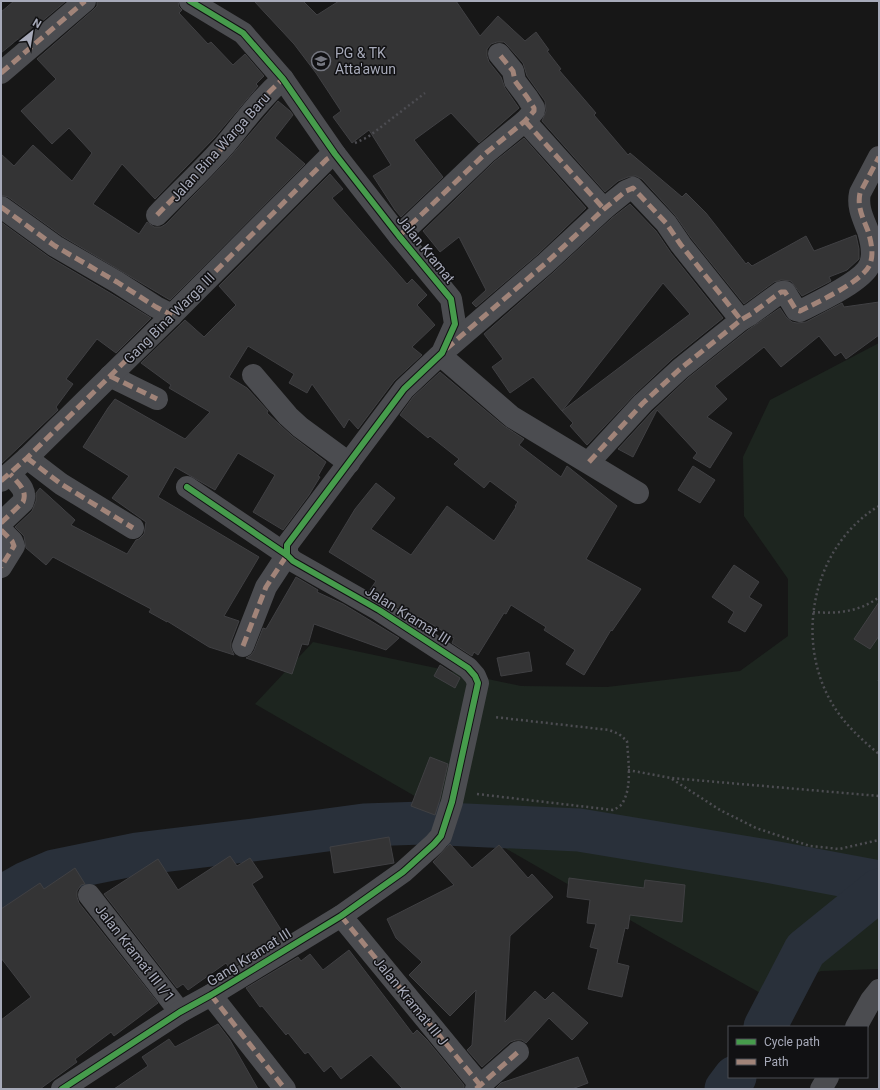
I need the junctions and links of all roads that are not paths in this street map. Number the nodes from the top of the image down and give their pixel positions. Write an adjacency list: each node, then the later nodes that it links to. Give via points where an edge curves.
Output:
1 (85, 1): 4 (street)
2 (190, 1): 5 (street, Jalan Kramat, via 243,33)
3 (500, 54): 6 (street, via 534,108 533,113)
4 (1, 73)
5 (283, 79): 7 (street, Jalan Kramat); 11 (street, Jalan Bina Warga Baru, via 270,90 223,147)
6 (525, 121): 10 (street); 12 (street, via 486,152)
7 (335, 154): 12 (street, Jalan Kramat); 13 (street, Gang Bina Warga III, via 327,159)
8 (879, 158): 14 (street, via 859,198 872,254 867,270 837,292 800,311 796,310 785,292 781,292)
9 (1, 207): 13 (street, via 55,246)
10 (604, 209): 14 (street, via 631,188 636,189 666,223); 15 (street, via 546,264)
11 (157, 215)
12 (399, 236): 15 (street, Jalan Kramat, via 452,299 455,324)
13 (172, 315): 17 (street, Gang Bina Warga III)
14 (741, 320): 20 (street, via 680,369 643,403)
15 (442, 353): 20 (street, via 446,360 512,417); 21 (street, Jalan Kramat, via 404,389)
16 (253, 375): 21 (street, via 288,416)
17 (110, 376): 18 (street); 19 (street, Gang Bina Warga III)
18 (157, 400)
19 (27, 458): 22 (street, Gang Bina Warga III); 26 (street, via 61,484)
20 (588, 462): 24 (street)
21 (349, 463): 28 (street, Jalan Kramat, via 286,545)
22 (5, 477): 25 (street, via 23,489 24,498)
23 (187, 487): 28 (street, Jalan Kramat III)
24 (638, 493)
25 (1, 523)
26 (134, 528)
27 (1, 530): 29 (street, via 14,546)
28 (287, 555): 30 (street, Jalan Kramat, via 266,587); 31 (street, Jalan Kramat III, via 293,561 379,610 468,668 475,676 478,684 472,714)
29 (1, 567)
30 (243, 646)
31 (442, 836): 33 (street, Gang Kramat III, via 403,872)
32 (89, 895): 36 (street, Jalan Kramat III I/1)
33 (341, 916): 35 (street, Gang Kramat III); 40 (street, Jalan Kramat III J)
34 (879, 990): 37 (street, via 870,1000)
35 (211, 995): 36 (street, Gang Kramat III); 42 (street)
36 (180, 1012): 41 (street, Gang Kramat III)
37 (857, 1026)
38 (518, 1052): 40 (street, Jalan Kramat III J)
39 (827, 1078): 43 (street)
40 (478, 1087)
41 (62, 1089)
42 (285, 1089)
43 (821, 1089)

